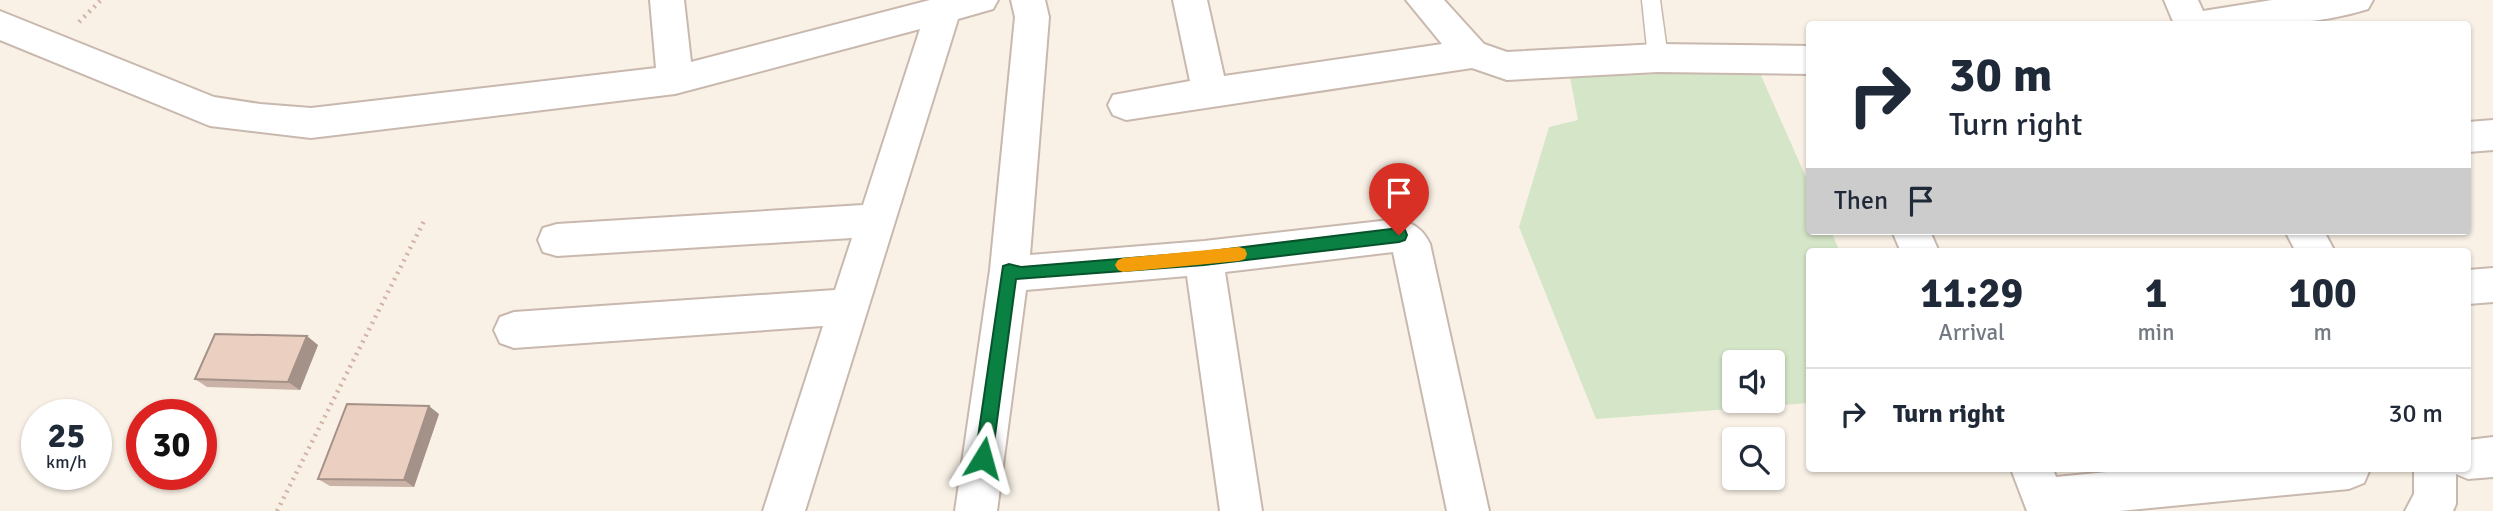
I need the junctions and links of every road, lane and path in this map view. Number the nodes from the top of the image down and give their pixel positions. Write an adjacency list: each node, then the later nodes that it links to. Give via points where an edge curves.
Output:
1 (667, 0): 16 (street)
2 (981, 0): 9 (street)
3 (1028, 0): 25 (street, via 1032,17)
4 (1190, 0): 17 (street)
5 (1423, 0): 13 (street)
6 (1651, 0): 14 (lane)
7 (2181, 0): 10 (street)
8 (2356, 0): 11 (street)
9 (944, 10): 16 (street); 21 (street)
10 (2190, 21)
11 (2225, 21)
12 (0, 25): 16 (street, via 210,111 260,119 311,122)
13 (1472, 54): 14 (street, via 1507,66); 17 (street)
14 (1658, 58): 15 (street)
15 (1806, 60)
16 (675, 80)
17 (1210, 93): 18 (street)
18 (1126, 105)
19 (2493, 135): 20 (street)
20 (2471, 137)
21 (877, 220): 23 (street); 28 (street)
22 (424, 221): 36 (path)
23 (557, 240)
24 (1204, 258): 25 (street, via 1021,274); 39 (street); 40 (street, via 1399,235 1411,244)
25 (1009, 271): 38 (street)
26 (2493, 285): 27 (street)
27 (2471, 287)
28 (847, 307): 29 (street); 37 (street)
29 (514, 330)
30 (2493, 457): 31 (street)
31 (2471, 459)
32 (2033, 472): 35 (street, via 2043,498)
33 (2324, 472): 35 (street)
34 (2435, 472): 41 (street, via 2435,504)
35 (2074, 503)
36 (277, 511)
37 (784, 511)
38 (976, 511)
39 (1241, 511)
40 (1468, 511)
41 (2426, 511)

